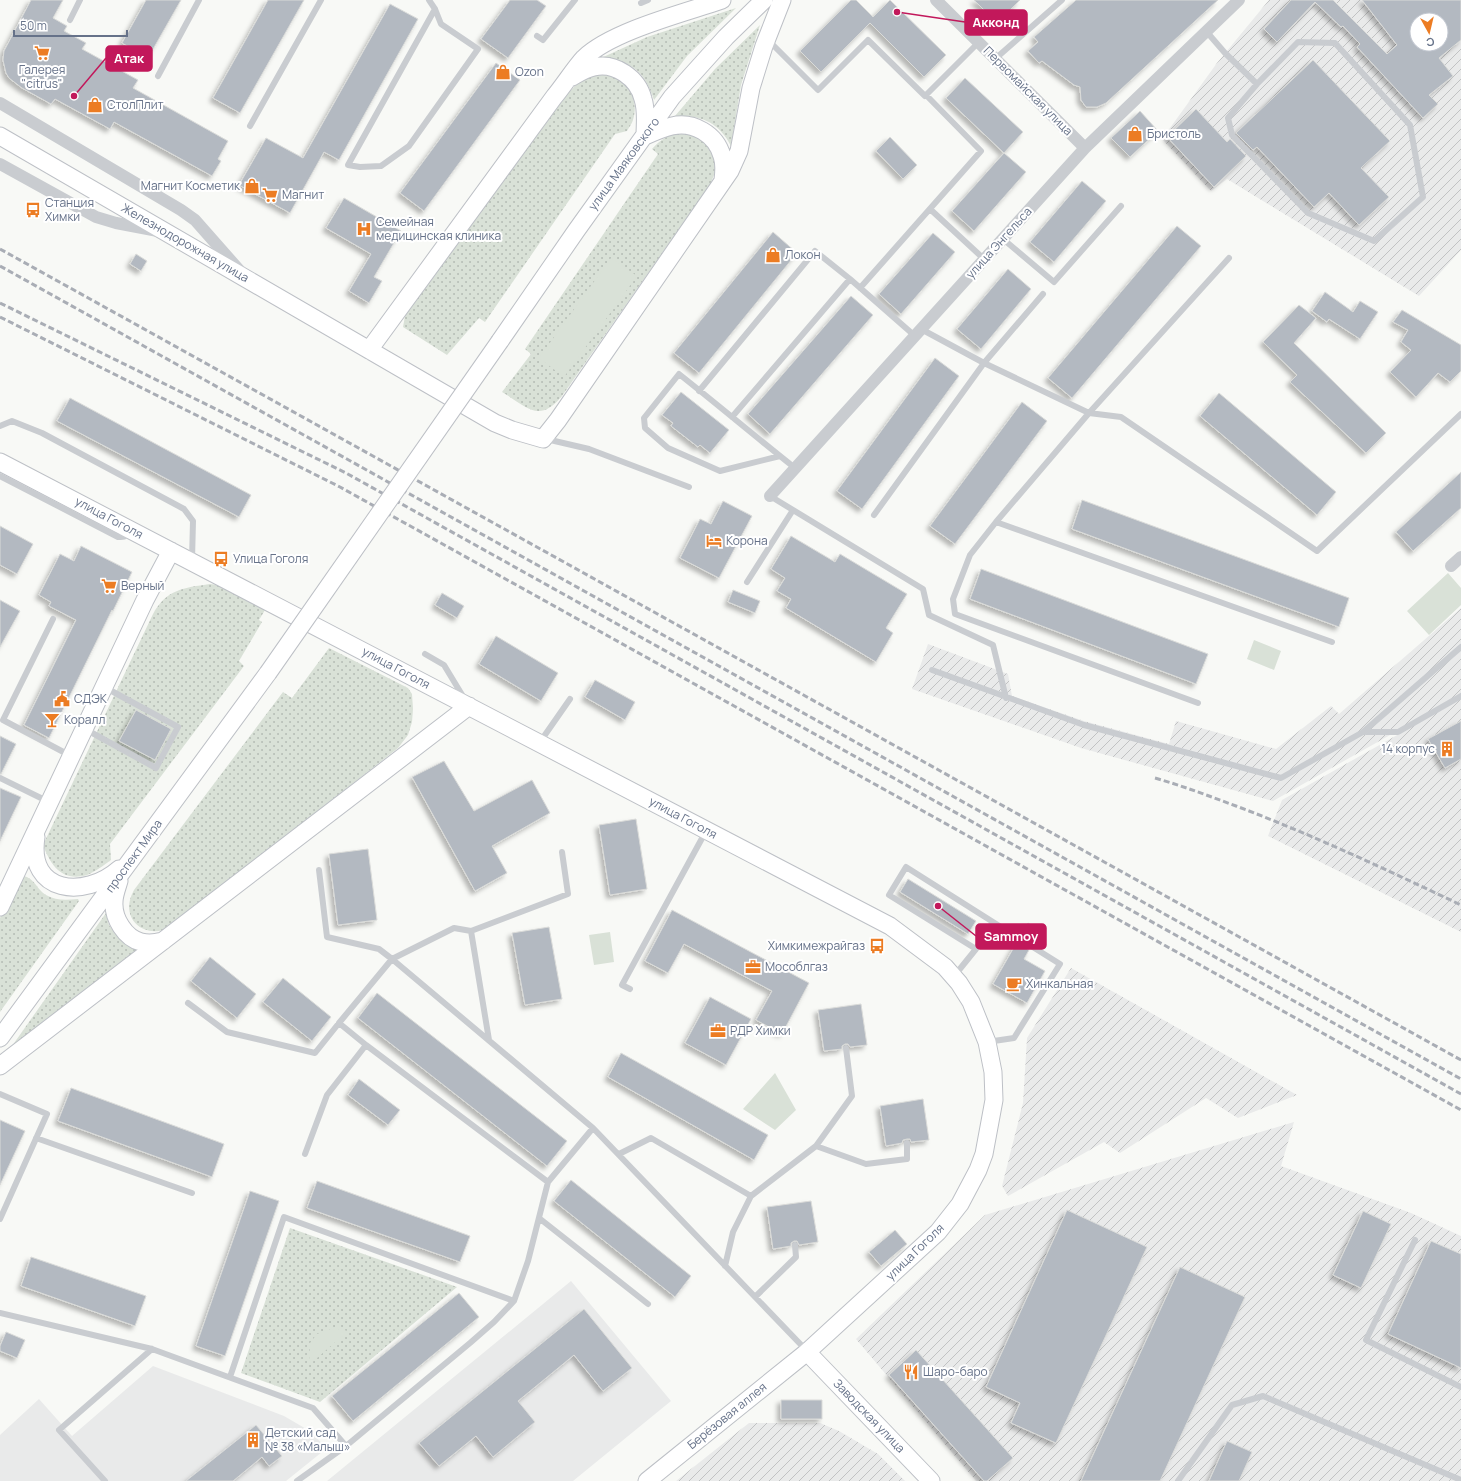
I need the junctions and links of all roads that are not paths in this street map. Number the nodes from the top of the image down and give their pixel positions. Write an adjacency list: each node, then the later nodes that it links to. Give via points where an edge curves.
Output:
1 (80, 0): 15 (lane)
2 (200, 0): 21 (lane)
3 (321, 0): 26 (lane)
4 (429, 0): 14 (lane)
5 (575, 0): 17 (lane, via 543,40)
6 (648, 0): 13 (lane)
7 (722, 0): 22 (street, via 616,38 584,58)
8 (764, 0): 28 (street, улица Маяковского, via 726,37 672,97)
9 (782, 0): 18 (street)
10 (936, 0): 19 (street, Первомайская улица)
11 (1062, 0): 20 (lane)
12 (1239, 0): 16 (street, улица Энгельса)
13 (641, 3)
14 (435, 9): 14 (lane, via 378,110 348,165 360,168 382,166 409,146 478,49 441,24)
15 (70, 20)
16 (1206, 31): 23 (lane); 29 (street, улица Энгельса)
17 (537, 36)
18 (767, 39): 24 (lane, via 818,90 868,40); 31 (street, via 751,88 739,151)
19 (979, 42): 20 (street, Первомайская улица); 24 (lane)
20 (996, 59): 29 (street, Первомайская улица)
21 (158, 76)
22 (568, 80): 28 (street, via 595,66 620,70 630,77 638,86 643,98 646,112); 43 (street)
23 (1257, 84): 23 (lane, via 1298,42 1335,43 1410,125 1423,197 1374,242 1308,213 1232,135 1228,118)
24 (926, 95): 33 (lane, via 981,151)
25 (0, 103): 38 (street, via 181,210 195,220)
26 (250, 126)
27 (0, 136): 34 (street, Железнодорожная улица)
28 (645, 136): 31 (street, via 671,126 682,125 696,127 707,133 716,143 722,156); 71 (street, улица Маяковского, bridge)
29 (1085, 148): 35 (street, улица Энгельса)
30 (0, 164): 34 (street, via 96,217)
31 (722, 184): 50 (street)
32 (1121, 206): 35 (lane, via 1054,282)
33 (930, 208): 37 (lane); 40 (lane)
34 (167, 232): 38 (street, Железнодорожная улица)
35 (1003, 239): 37 (street, улица Энгельса)
36 (1229, 258): 46 (lane)
37 (984, 260): 42 (street, улица Энгельса)
38 (248, 279): 43 (street, Железнодорожная улица)
39 (850, 279): 40 (lane); 45 (lane, via 815,251); 48 (lane)
40 (860, 288): 42 (lane)
41 (1043, 294): 44 (lane)
42 (918, 333): 44 (lane); 53 (street, улица Энгельса)
43 (369, 350): 50 (street, Железнодорожная улица, via 495,423)
44 (984, 362): 46 (lane); 58 (lane)
45 (699, 391): 48 (lane); 51 (lane, via 678,374 644,418 645,428 668,448 720,471)
46 (1089, 413): 47 (lane, via 1121,417 1317,551); 59 (lane)
47 (1461, 414)
48 (732, 417): 51 (lane)
49 (0, 426): 63 (lane, via 12,420 42,433 184,509 193,521)
50 (543, 439): 55 (lane, via 588,448)
51 (780, 456): 53 (lane)
52 (0, 462): 60 (street, улица Гоголя)
53 (795, 468): 56 (street, улица Энгельса)
54 (0, 476): 60 (lane, via 118,537 124,537)
55 (689, 487)
56 (770, 496): 57 (lane)
57 (793, 510): 65 (lane); 74 (lane, via 923,589 929,615 993,645)
58 (874, 515)
59 (996, 522): 67 (lane); 76 (lane, via 970,555 953,599 955,614)
60 (130, 530): 61 (street, улица Гоголя)
61 (171, 551): 63 (street, улица Гоголя); 72 (street)
62 (1461, 557): 64 (street)
63 (192, 562): 77 (street, улица Гоголя)
64 (1452, 566)
65 (747, 582)
66 (53, 619): 81 (lane, via 3,720)
67 (1332, 642)
68 (1461, 646): 79 (lane)
69 (425, 654): 77 (lane, via 444,665)
70 (932, 670): 74 (lane)
71 (268, 673): 87 (street, проспект Мира)
72 (104, 687): 78 (street); 78 (lane, via 178,727 156,768)
73 (1461, 696): 79 (lane, via 1398,732)
74 (1006, 698): 79 (lane, via 1084,725 1281,778)
75 (570, 699): 80 (lane)
76 (1198, 703)
77 (469, 706): 80 (street, улица Гоголя); 92 (street)
78 (85, 729): 81 (street)
79 (1363, 732)
80 (539, 743): 85 (street, улица Гоголя)
81 (72, 756): 83 (street)
82 (0, 778): 83 (lane)
83 (50, 802): 84 (street)
84 (40, 824): 87 (street, via 35,844 36,859 43,874 62,887 75,888 94,884); 89 (street)
85 (706, 830): 95 (street, улица Гоголя, via 890,926); 96 (lane, via 622,985)
86 (562, 852): 91 (lane, via 568,894)
87 (130, 859): 92 (street, via 115,891 114,909 117,918 122,928 134,939 147,943); 99 (street, проспект Мира)
88 (319, 870): 94 (lane, via 327,937 379,949)
89 (0, 907)
90 (993, 922): 93 (lane); 93 (lane, via 906,867 892,889 889,895); 101 (lane, via 1060,964 1014,1038)
91 (471, 931): 94 (lane, via 454,928); 100 (lane)
92 (163, 941): 104 (street)
93 (976, 949): 95 (lane)
94 (392, 959): 98 (lane); 100 (lane)
95 (954, 976): 101 (street, улица Гоголя, via 971,1002)
96 (630, 989)
97 (188, 1002): 98 (lane, via 227,1032 315,1053)
98 (339, 1023): 102 (lane)
99 (0, 1038)
100 (489, 1040): 106 (lane)
101 (987, 1042): 125 (street, улица Гоголя, via 993,1072 994,1100 984,1154 960,1204 938,1232)
102 (366, 1045): 110 (lane, via 327,1095); 112 (lane)
103 (846, 1048): 109 (lane, via 852,1096)
104 (0, 1066)
105 (0, 1094): 107 (lane, via 47,1114)
106 (593, 1128): 111 (lane); 112 (lane)
107 (36, 1138): 113 (lane); 116 (lane)
108 (907, 1143): 109 (lane, via 907,1159 866,1164)
109 (816, 1146): 114 (lane)
110 (305, 1154)
111 (619, 1154): 114 (lane, via 651,1138); 119 (lane)
112 (548, 1182): 115 (lane)
113 (192, 1193)
114 (751, 1196): 119 (lane, via 733,1232)
115 (539, 1218): 121 (lane, via 528,1262); 122 (lane)
116 (0, 1219)
117 (1416, 1240): 127 (lane, via 1366,1340)
118 (795, 1245): 120 (lane, via 796,1257)
119 (725, 1266): 120 (lane)
120 (755, 1297): 125 (lane)
121 (514, 1301): 126 (lane, via 284,1217); 128 (lane, via 476,1338)
122 (648, 1304)
123 (0, 1312): 124 (lane)
124 (152, 1349): 126 (lane); 130 (lane, via 59,1430)
125 (807, 1352): 132 (street, Берёзовая аллея); 133 (street, Заводская улица)
126 (230, 1377): 128 (lane, via 313,1408)
127 (1461, 1386)
128 (346, 1446): 131 (lane)
129 (1461, 1480): 134 (lane, via 1263,1396 1232,1405)
130 (105, 1481)
131 (297, 1481)
132 (647, 1481)
133 (931, 1481)
134 (1178, 1481)

